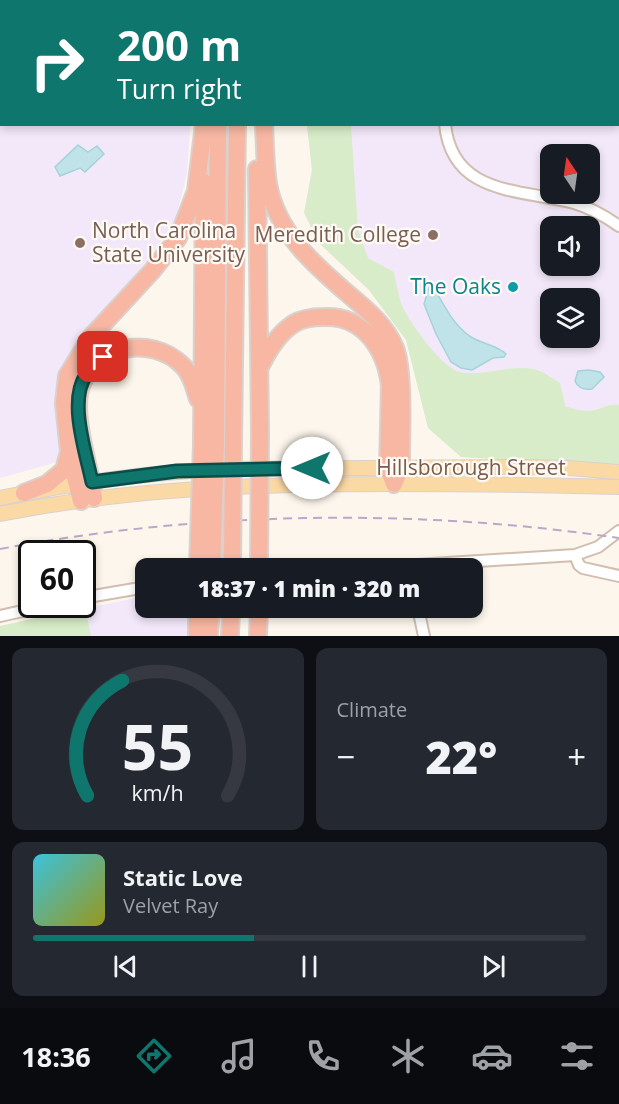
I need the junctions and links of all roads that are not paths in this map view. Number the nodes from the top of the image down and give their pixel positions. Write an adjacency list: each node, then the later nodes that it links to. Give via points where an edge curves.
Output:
1 (204, 126): 10 (highway)
2 (204, 126): 12 (highway, via 196,191 178,238 91,337 67,376 64,403)
3 (218, 126): 11 (highway)
4 (237, 126): 11 (highway)
5 (257, 126): 9 (highway)
6 (264, 126): 13 (highway, via 268,185 291,238 384,329 395,349 399,380)
7 (445, 126): 8 (street, via 448,144 458,162 478,180 575,203)
8 (619, 226)
9 (258, 371): 13 (highway, via 271,345 293,324 315,317 343,318 365,330 381,352 388,372); 26 (highway, bridge)
10 (202, 412): 11 (highway); 17 (highway, via 184,367 164,351 134,346 103,357 86,376 79,395)
11 (217, 444): 23 (highway, bridge); 24 (highway, bridge); 25 (highway, bridge)
12 (69, 452): 17 (highway); 18 (highway, via 64,470 47,484)
13 (394, 468): 14 (main road, Hillsborough Street, via 568,468); 15 (highway); 17 (main road, Hillsborough Street, via 177,471)
14 (619, 472)
15 (394, 484): 16 (main road, Hillsborough Street); 17 (main road, Hillsborough Street)
16 (619, 487)
17 (86, 491): 18 (main road, Hillsborough Street); 20 (main road, Hillsborough Street)
18 (24, 493): 19 (main road, Hillsborough Street)
19 (0, 498)
20 (0, 514)
21 (619, 531): 22 (street, via 598,547)
22 (575, 555): 27 (street); 28 (street, via 583,568)
23 (200, 558)
24 (212, 558)
25 (231, 558)
26 (259, 558)
27 (483, 562)
28 (619, 576)
29 (135, 589): 30 (street)
30 (96, 596)
31 (18, 612): 32 (street)
32 (0, 616)
33 (197, 618): 38 (highway)
34 (210, 618): 39 (highway)
35 (231, 618): 40 (highway)
36 (258, 618): 41 (highway)
37 (420, 618): 42 (street)
38 (197, 636)
39 (209, 636)
40 (230, 636)
41 (258, 636)
42 (424, 636)

